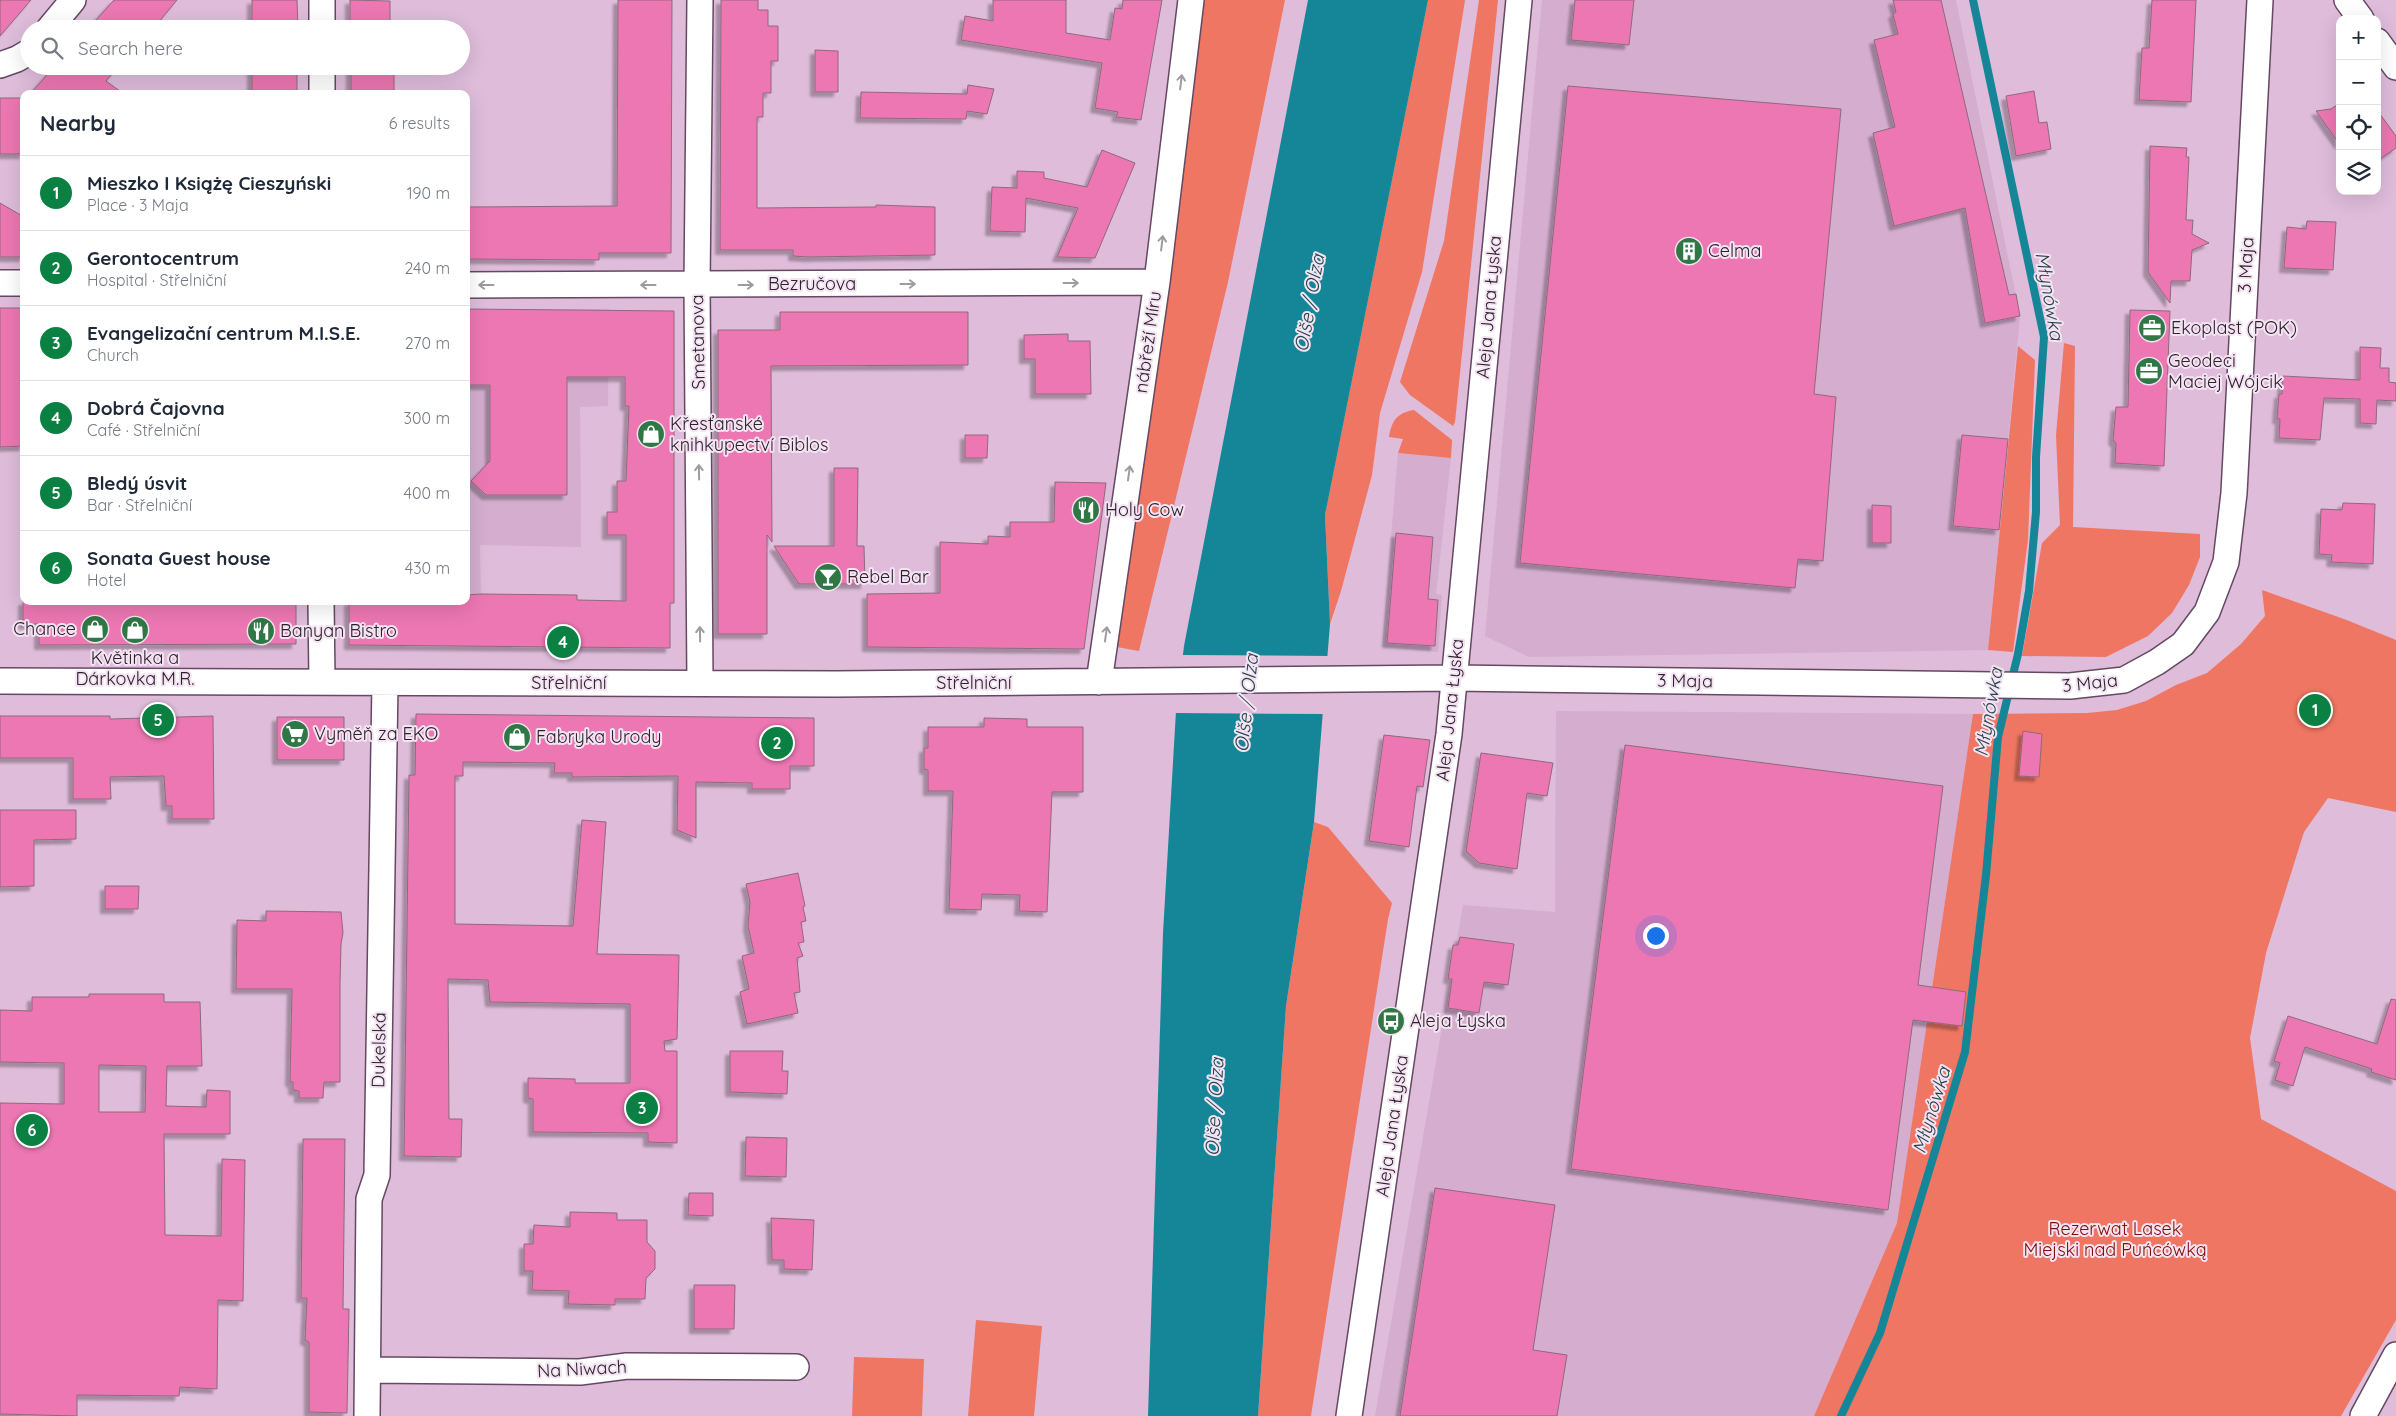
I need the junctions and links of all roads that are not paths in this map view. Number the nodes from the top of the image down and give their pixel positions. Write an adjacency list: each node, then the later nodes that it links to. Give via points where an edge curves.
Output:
1 (74, 0): 9 (street)
2 (322, 0): 10 (street)
3 (700, 0): 21 (street, Smetanova)
4 (1192, 0): 17 (street, nábřeží Míru, one-way to 4)
5 (1518, 0): 23 (street, Aleja Jana Łyska)
6 (2260, 0): 23 (street, 3 Maja, via 2234,493 2226,562 2207,612 2183,644 2124,680 2070,686)
7 (2347, 0): 8 (street)
8 (2358, 15)
9 (57, 20)
10 (322, 20)
11 (2381, 46): 14 (street)
12 (20, 57): 13 (street)
13 (0, 65)
14 (2396, 67)
15 (322, 75): 16 (street)
16 (322, 90)
17 (1157, 282): 21 (street, Bezručova, one-way to 17); 26 (street, nábřeží Míru, one-way to 17)
18 (0, 283): 19 (street)
19 (20, 283)
20 (470, 285): 21 (street, Bezručova, one-way to 20)
21 (697, 285): 29 (street, Smetanova, one-way to 21)
22 (321, 605): 25 (street)
23 (1454, 678): 27 (street, 3 Maja); 34 (street, Aleja Jana Łyska, via 1440,799)
24 (0, 681): 25 (street, Střelniční)
25 (322, 681): 28 (street, Střelniční)
26 (1099, 682): 27 (street, Střelniční); 29 (street, Střelniční)
27 (1137, 682)
28 (385, 683): 29 (street, Střelniční); 32 (street, Dukelská, via 377,1175 369,1199)
29 (700, 683)
30 (2396, 1355): 35 (street)
31 (796, 1367): 32 (street, Na Niwach, via 627,1366 580,1372)
32 (368, 1370): 33 (street, Dukelská)
33 (367, 1416)
34 (1349, 1416)
35 (2363, 1416)

